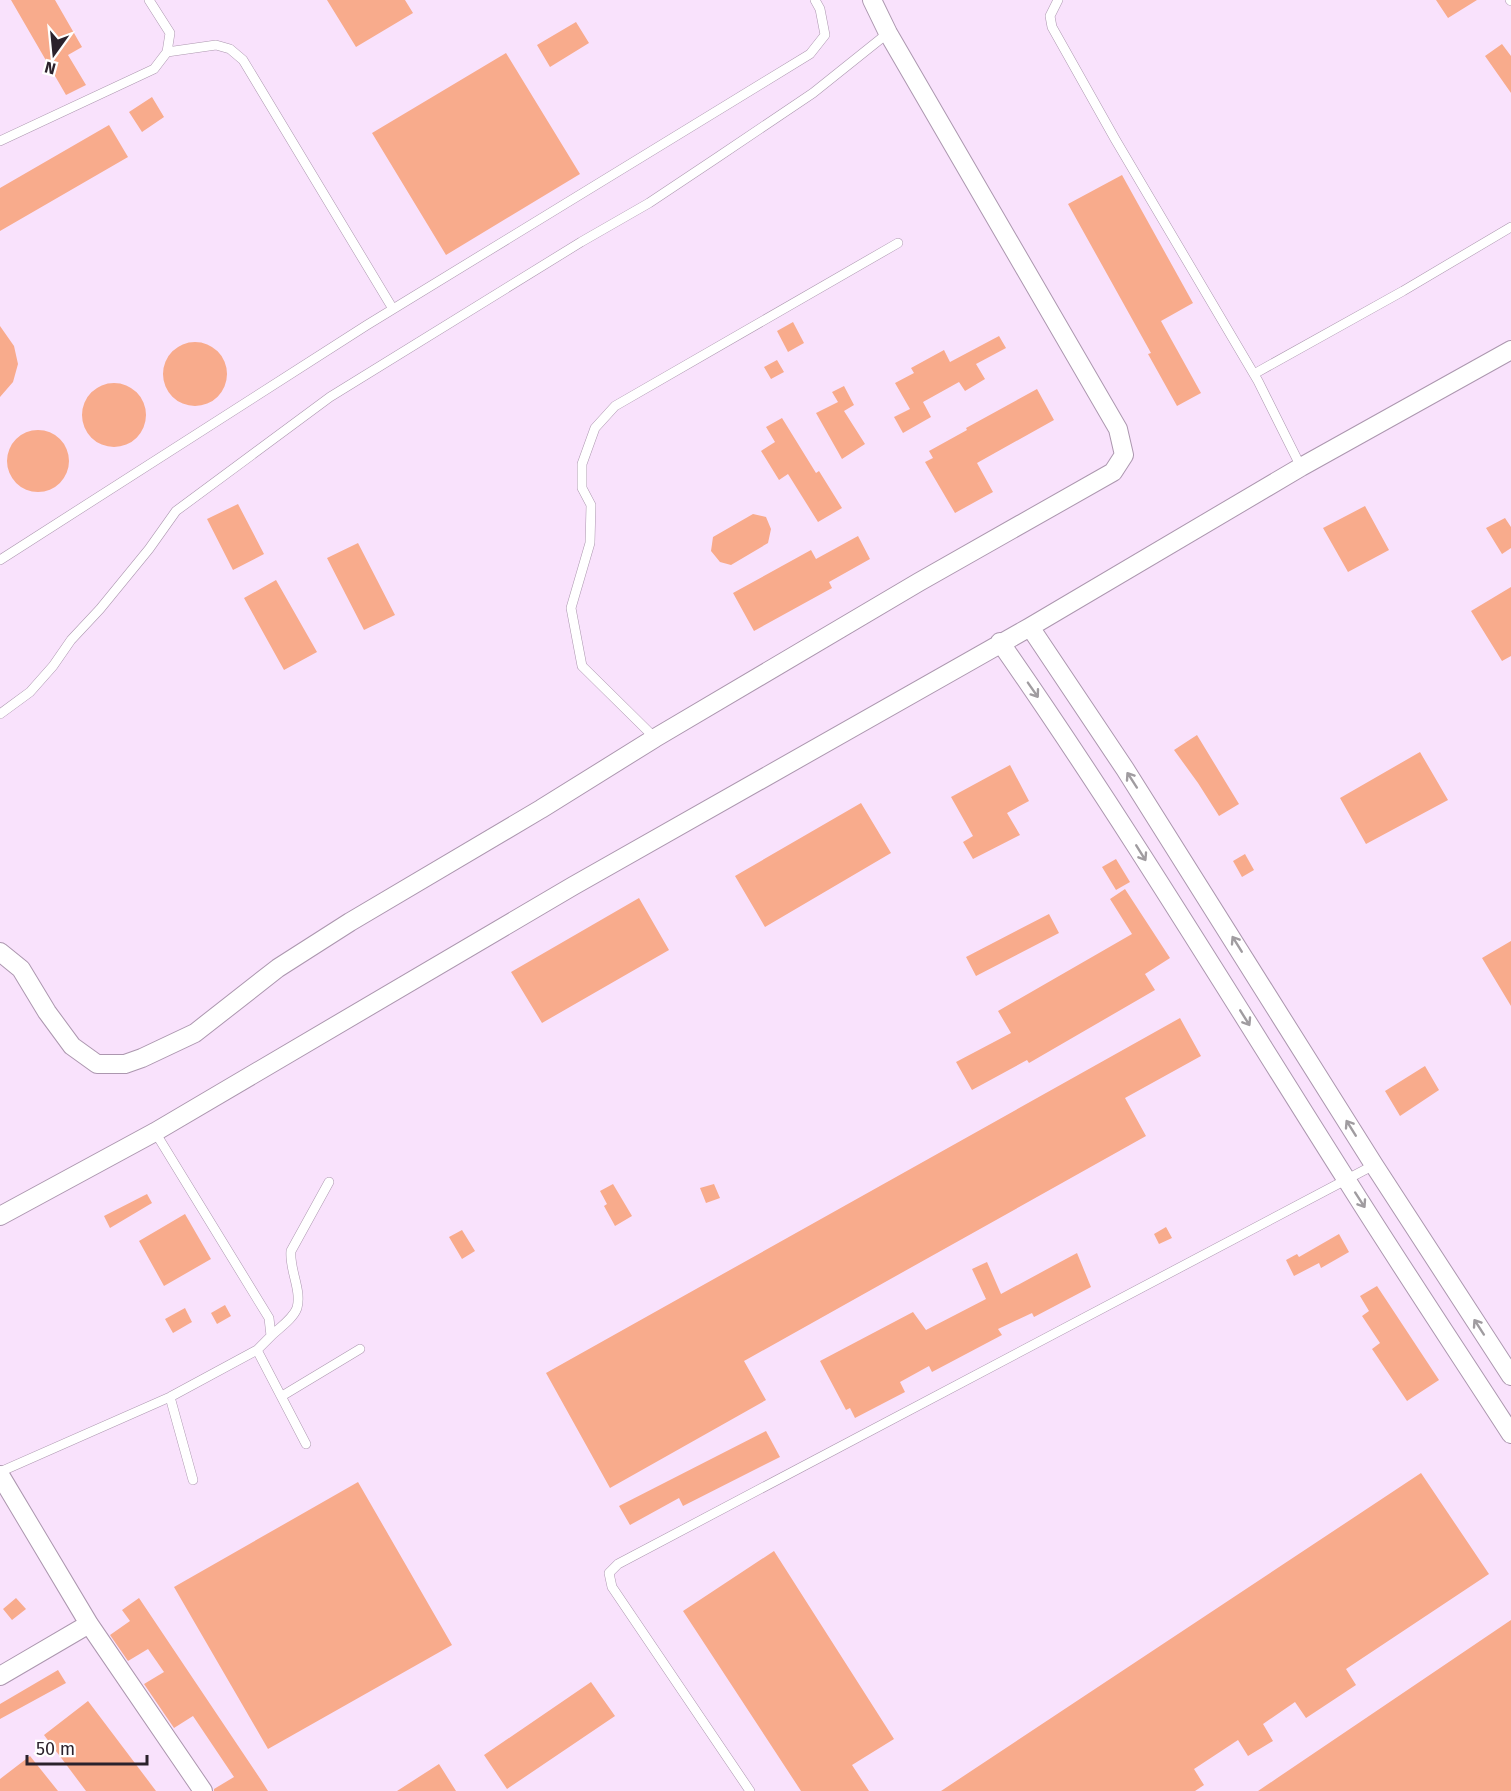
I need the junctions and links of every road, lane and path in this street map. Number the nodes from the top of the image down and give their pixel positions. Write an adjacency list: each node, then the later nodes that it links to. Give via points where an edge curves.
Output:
1 (148, 0): 6 (lane, via 170,33)
2 (815, 0): 10 (lane, via 825,35 810,54)
3 (872, 0): 5 (street)
4 (1058, 0): 12 (lane, via 1050,16 1052,27)
5 (888, 33): 17 (lane, via 813,93 649,203 330,397 176,511 150,549 53,666 30,692); 18 (street, via 1118,429 1124,455 1113,472)
6 (167, 52): 7 (lane, via 154,69); 10 (lane, via 216,45 230,48 243,60)
7 (0, 141)
8 (1511, 227): 12 (lane)
9 (898, 243): 18 (lane, via 615,406 595,428 582,465 582,488 591,505 590,543 571,608 582,666)
10 (393, 309): 14 (lane)
11 (1511, 350): 13 (street)
12 (1254, 374): 13 (lane)
13 (1301, 467): 15 (street)
14 (0, 560)
15 (1030, 627): 16 (street); 21 (street, one-way to 15, via 1131,778)
16 (1000, 642): 20 (street, via 573,886); 22 (street, one-way to 22, via 1132,838)
17 (0, 714)
18 (655, 738): 19 (street, via 287,962 195,1033 125,1064 97,1064 72,1046 21,969)
19 (0, 952)
20 (155, 1132): 24 (street); 25 (lane, via 269,1318)
21 (1374, 1165): 22 (lane); 28 (street, one-way to 21)
22 (1346, 1179): 31 (street, one-way to 31); 38 (lane, via 618,1564 609,1573 612,1587)
23 (329, 1182): 25 (lane, via 291,1251 298,1297 296,1309)
24 (0, 1216)
25 (271, 1336): 27 (lane)
26 (360, 1349): 29 (lane)
27 (257, 1350): 29 (lane); 30 (lane)
28 (1511, 1376)
29 (282, 1396): 32 (lane)
30 (170, 1397): 33 (lane); 34 (lane)
31 (1511, 1434)
32 (306, 1444)
33 (0, 1474): 35 (street)
34 (193, 1480)
35 (89, 1624): 36 (street); 37 (street)
36 (0, 1676)
37 (203, 1791)
38 (750, 1791)

